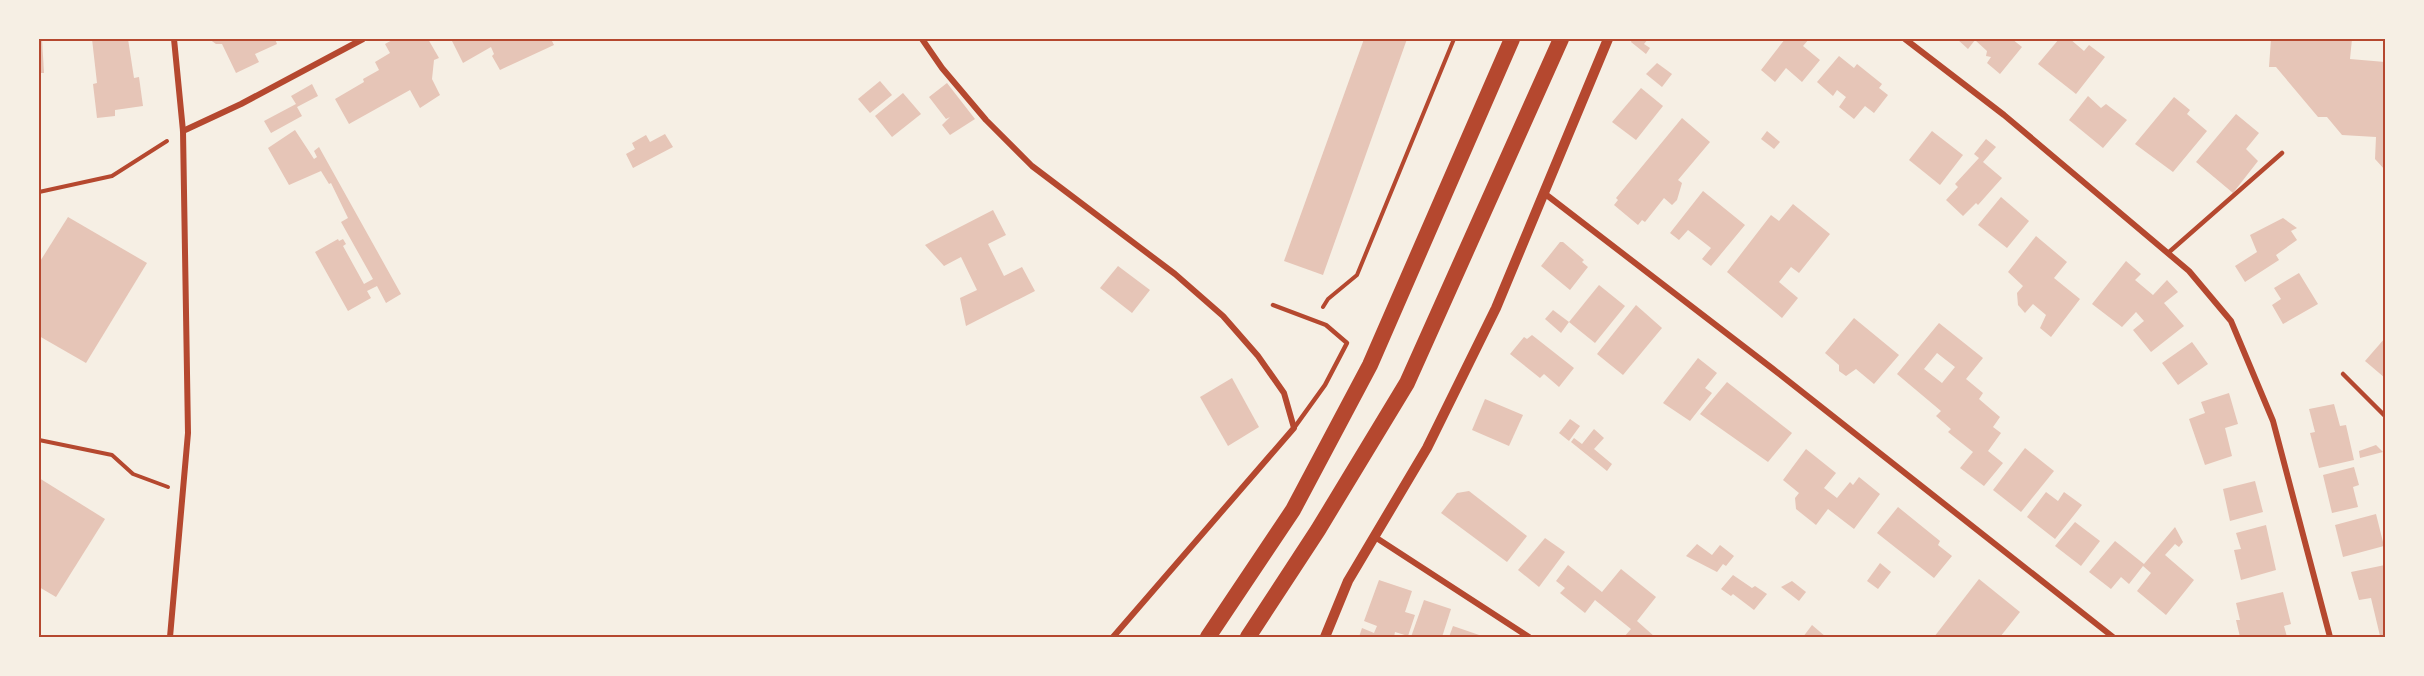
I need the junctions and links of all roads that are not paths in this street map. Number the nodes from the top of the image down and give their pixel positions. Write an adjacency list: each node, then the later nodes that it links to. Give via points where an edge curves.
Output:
1 (174, 39): 8 (street)
2 (363, 39): 8 (street)
3 (921, 39): 15 (street, via 986,120 1032,166 1175,274 1223,316 1284,393)
4 (1512, 39): 19 (highway, via 1370,365 1293,510)
5 (1561, 39): 20 (highway, via 1407,382)
6 (1608, 39): 10 (street)
7 (1905, 39): 11 (street, via 2004,115)
8 (183, 131): 17 (street, via 188,433)
9 (2282, 153): 11 (lane)
10 (1544, 193): 16 (street, via 1463,377); 23 (street)
11 (2168, 253): 24 (street, via 2189,271 2231,321 2273,421)
12 (1273, 305): 15 (lane, via 1326,325 1347,343 1325,385)
13 (2343, 374): 14 (lane)
14 (2385, 416)
15 (1294, 428): 18 (street)
16 (1375, 537): 21 (street, via 1348,581); 22 (street)
17 (170, 637)
18 (1113, 637)
19 (1208, 637)
20 (1248, 637)
21 (1325, 637)
22 (1529, 637)
23 (2113, 637)
24 (2330, 637)

